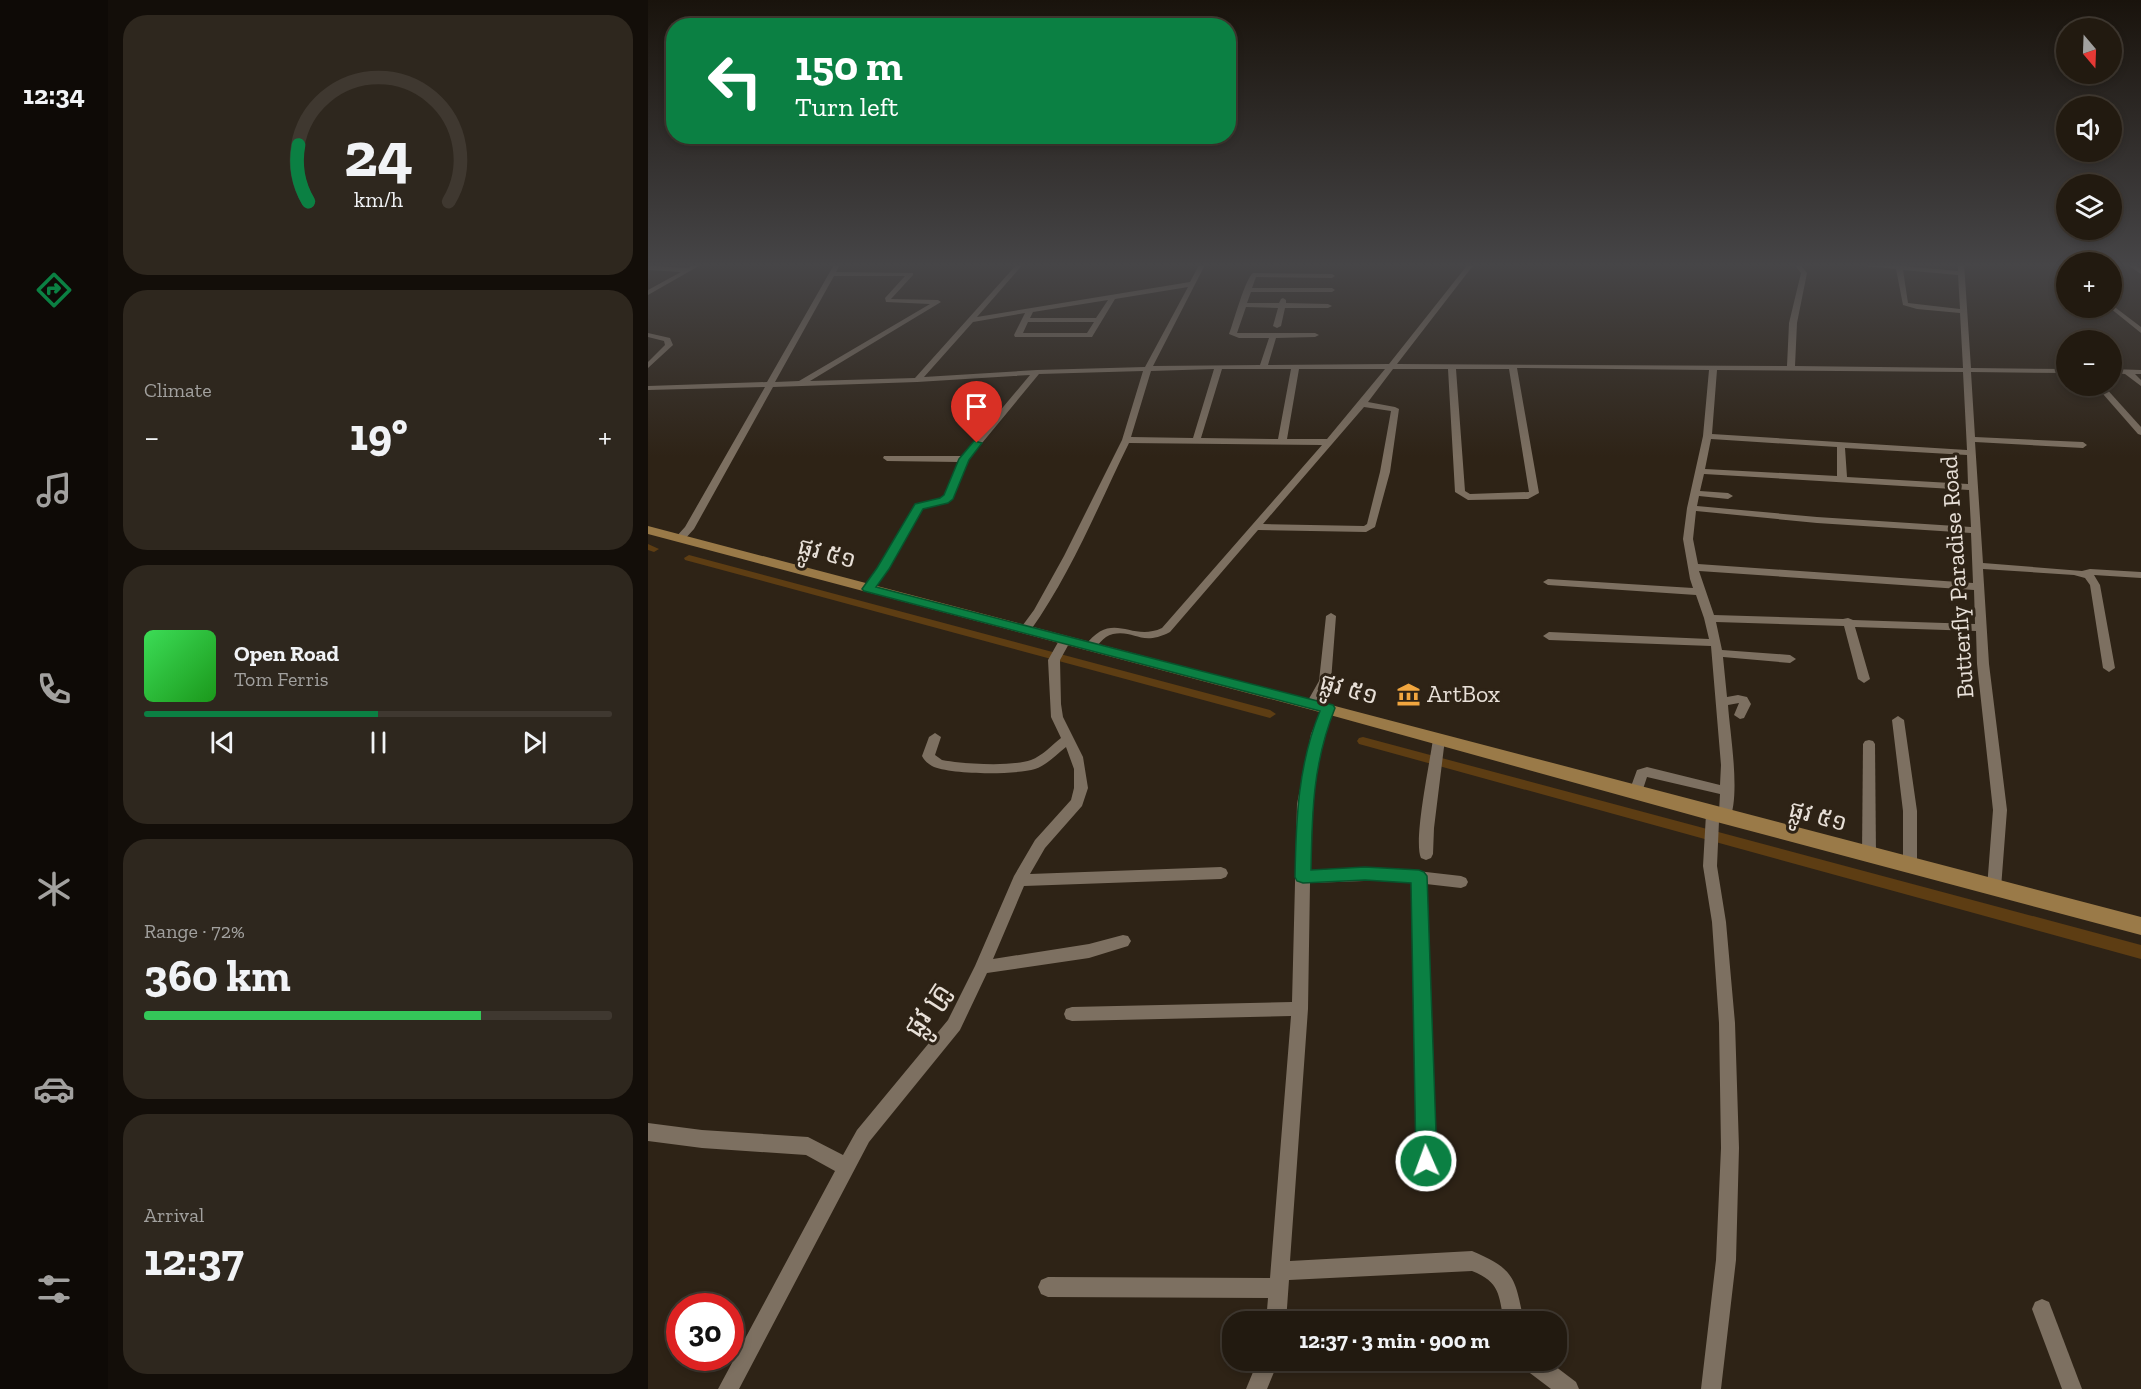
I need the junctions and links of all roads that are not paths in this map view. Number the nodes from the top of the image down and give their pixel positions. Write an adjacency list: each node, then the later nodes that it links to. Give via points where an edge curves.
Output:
1 (802, 328): 32 (street)
2 (894, 328): 31 (street)
3 (963, 328): 30 (street)
4 (1021, 328): 5 (street, via 1018,335 1089,335)
5 (1094, 328)
6 (1170, 328): 22 (street)
7 (1236, 328): 12 (street, via 1234,334)
8 (1422, 328): 18 (street)
9 (1793, 328): 23 (street)
10 (1964, 328): 24 (street, Butterfly Paradise Road)
11 (648, 335): 14 (street, via 669,343)
12 (1273, 336): 13 (street); 16 (street)
13 (1315, 336)
14 (648, 366)
15 (1219, 367): 16 (street); 22 (street); 41 (street)
16 (1263, 367): 17 (street)
17 (1295, 367): 18 (street); 42 (street)
18 (1393, 367): 19 (street); 36 (street)
19 (1452, 367): 20 (street); 20 (street, via 1460,492 1468,497 1534,493)
20 (1512, 367): 21 (street)
21 (1713, 367): 23 (street); 38 (street)
22 (1148, 368): 28 (street); 40 (street)
23 (1791, 369): 24 (street)
24 (1965, 370): 25 (street); 39 (street, Butterfly Paradise Road)
25 (2056, 371)
26 (2122, 371): 27 (street)
27 (2127, 371): 29 (street); 33 (street)
28 (1037, 372): 30 (street); 48 (street)
29 (2141, 372)
30 (917, 380): 31 (street)
31 (801, 383): 32 (street)
32 (771, 384): 34 (street); 58 (street, via 689,530)
33 (2141, 384)
34 (648, 388)
35 (2109, 396): 37 (street)
36 (1362, 404): 43 (street); 55 (street, via 1395,409 1372,525 1366,529)
37 (2141, 432)
38 (1707, 436): 44 (street); 49 (street)
39 (1970, 439): 45 (street); 46 (street, Butterfly Paradise Road)
40 (1126, 440): 41 (street); 71 (street, via 1069,556)
41 (1196, 441): 42 (street)
42 (1282, 441): 43 (street)
43 (1329, 442): 55 (street)
44 (1841, 445): 46 (street); 50 (street)
45 (2083, 445)
46 (1970, 453): 51 (street, Butterfly Paradise Road)
47 (887, 458): 48 (street)
48 (964, 459): 65 (street, via 949,497 919,507)
49 (1699, 471): 50 (street); 52 (street)
50 (1842, 480): 51 (street)
51 (1973, 487): 57 (street, Butterfly Paradise Road)
52 (1695, 493): 53 (street); 54 (street)
53 (1728, 496)
54 (1692, 508): 57 (street); 60 (street, via 1688,539)
55 (1256, 527): 73 (street, via 1160,634 1150,638 1113,629 1096,638)
56 (648, 530): 58 (main road, ផ្លូវ ៥១)
57 (1974, 530): 59 (street, Butterfly Paradise Road)
58 (680, 538): 65 (main road, ផ្លូវ ៥១)
59 (1978, 566): 61 (street); 64 (street, Butterfly Paradise Road)
60 (1693, 567): 64 (street); 66 (street)
61 (2084, 574): 62 (street); 77 (street, via 2095,585)
62 (2141, 575)
63 (1548, 582): 66 (street)
64 (1978, 588): 70 (street, Butterfly Paradise Road)
65 (868, 589): 71 (main road, ផ្លូវ ៥១)
66 (1699, 592): 68 (street)
67 (1331, 616): 79 (street)
68 (1710, 618): 69 (street); 74 (street)
69 (1848, 621): 70 (street); 78 (street)
70 (1982, 628): 94 (street, Butterfly Paradise Road, via 2000,810)
71 (1026, 629): 75 (main road, ផ្លូវ ៥១)
72 (1549, 636): 74 (street)
73 (1090, 647): 75 (main road, ផ្លូវ ៥១); 79 (main road, ផ្លូវ ៥១)
74 (1716, 648): 76 (street); 80 (street)
75 (1060, 649): 84 (street, ផ្លូវ គ្រូ, via 1055,709)
76 (1790, 659)
77 (2109, 668)
78 (1864, 679)
79 (1320, 699): 85 (main road, ផ្លូវ ៥១); 95 (street, via 1304,804)
80 (1720, 703): 81 (street, via 1743,700); 88 (street, via 1727,765)
81 (1740, 715)
82 (1898, 720): 91 (street)
83 (935, 737): 84 (street, via 928,756 933,761 969,766 1032,765)
84 (1068, 739): 96 (street, ផ្លូវ គ្រូ, via 1080,769 1080,794 1040,844)
85 (1438, 744): 87 (main road, ផ្លូវ ៥១); 90 (street)
86 (1869, 744): 89 (street)
87 (1639, 784): 88 (main road, ផ្លូវ ៥១); 88 (street, via 1644,772 1653,772)
88 (1720, 813): 89 (main road, ផ្លូវ ៥១); 116 (street, via 1730,1148 1726,1260)
89 (1869, 845): 91 (main road, ផ្លូវ ៥១)
90 (1426, 854)
91 (1911, 854): 94 (main road, ផ្លូវ ៥១)
92 (1221, 873): 96 (street)
93 (1419, 876): 95 (street); 97 (street); 104 (street)
94 (1995, 876): 98 (main road, ផ្លូវ ៥១)
95 (1303, 877): 101 (street)
96 (1019, 880): 100 (street, ផ្លូវ គ្រូ)
97 (1461, 882)
98 (2141, 926)
99 (1123, 941): 100 (street, via 1089,951)
100 (982, 968): 105 (street, ផ្លូវ គ្រូ, via 954,1025 872,1122)
101 (1300, 1009): 102 (street); 106 (street)
102 (1072, 1014)
103 (648, 1132): 105 (street, via 808,1146)
104 (1426, 1161)
105 (846, 1167): 113 (street, ផ្លូវ គ្រូ)
106 (1281, 1280): 107 (street); 109 (street); 110 (street, via 1472,1262 1492,1269 1505,1280)
107 (1048, 1287)
108 (2042, 1309): 117 (street)
109 (1277, 1311)
110 (1512, 1311)
111 (1264, 1371): 114 (street)
112 (1544, 1371): 115 (street)
113 (728, 1389)
114 (1256, 1389)
115 (1569, 1389)
116 (1711, 1389)
117 (2072, 1389)

